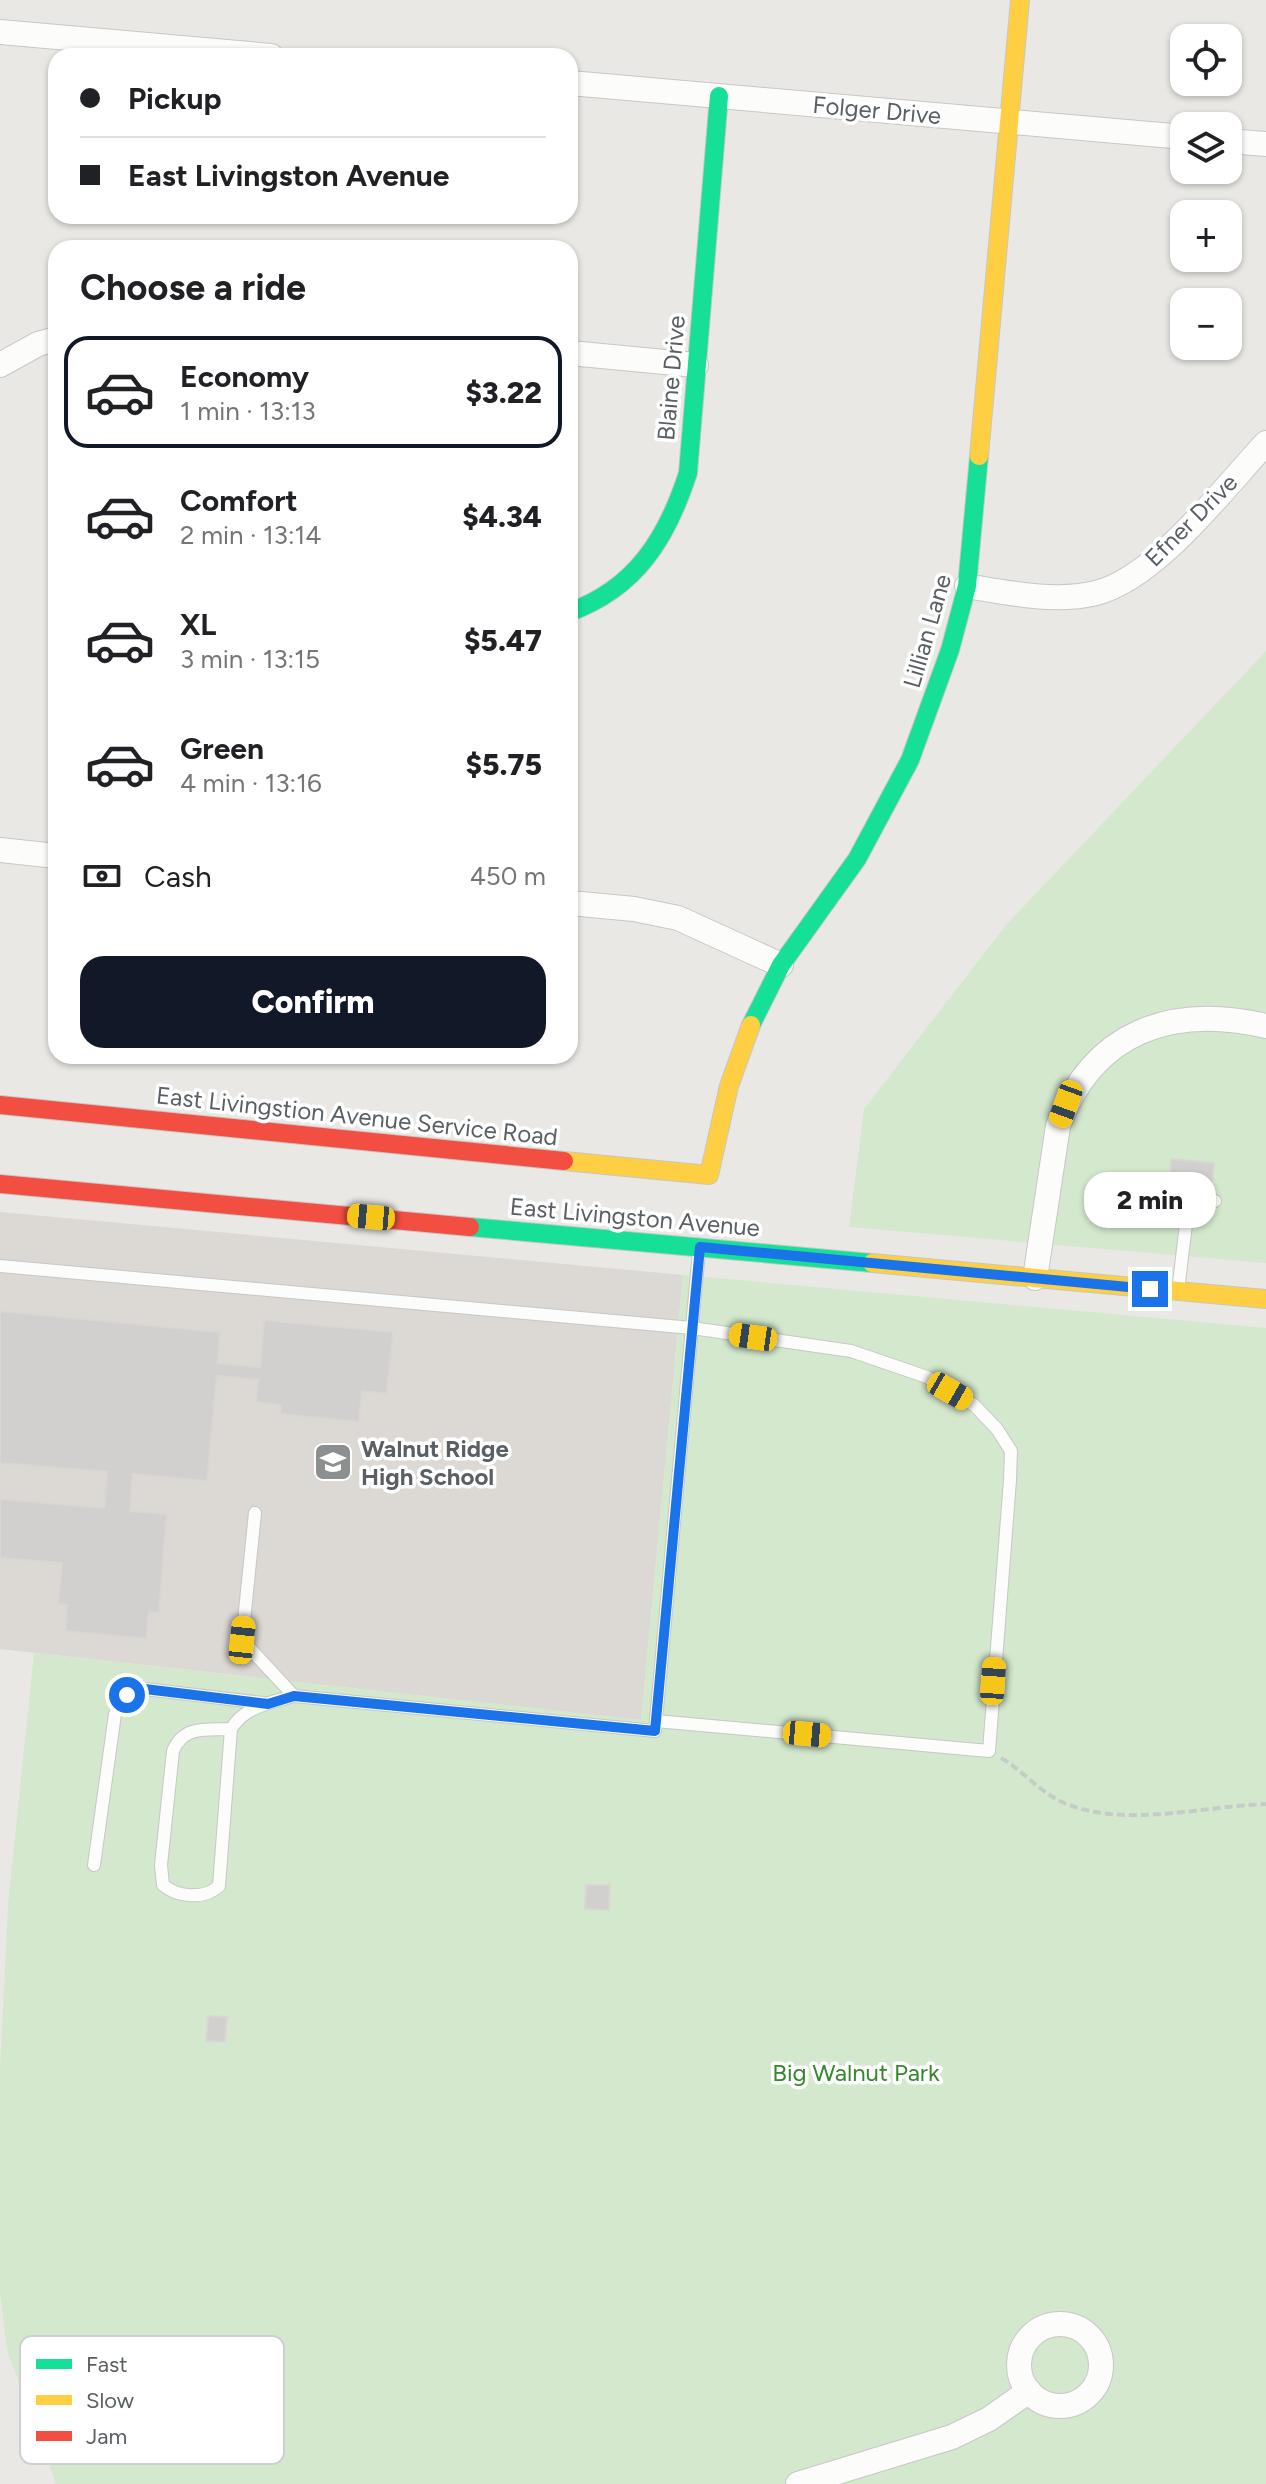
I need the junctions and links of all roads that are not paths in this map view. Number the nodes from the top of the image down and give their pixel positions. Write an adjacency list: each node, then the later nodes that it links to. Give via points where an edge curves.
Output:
1 (1020, 0): 6 (street, Lillian Lane)
2 (0, 32): 3 (street)
3 (181, 48)
4 (578, 84): 5 (street, Folger Drive)
5 (719, 96): 6 (street, Folger Drive); 13 (street, Blaine Drive)
6 (1009, 122): 7 (street, Folger Drive); 15 (street, Lillian Lane)
7 (1170, 136)
8 (1242, 142): 9 (street)
9 (1266, 144)
10 (48, 343): 12 (street)
11 (578, 354): 13 (street)
12 (0, 364)
13 (696, 365): 16 (street, Blaine Drive, via 688,473 666,534 629,578)
14 (1266, 443): 15 (street, Efner Drive, via 1161,555 1119,585 1067,597)
15 (967, 586): 20 (street, Lillian Lane, via 910,760 857,859)
16 (578, 609)
17 (0, 850): 18 (street)
18 (48, 855)
19 (578, 904): 20 (street, via 678,918)
20 (781, 965): 23 (street, Lillian Lane, via 745,1038)
21 (1266, 1026): 30 (street, via 1221,1018 1185,1019 1125,1038 1089,1068 1058,1126)
22 (0, 1105): 23 (street, East Livingstion Avenue Service Road)
23 (709, 1175)
24 (0, 1184): 28 (street, East Livingston Avenue)
25 (1161, 1196): 26 (lane)
26 (1189, 1199): 27 (lane); 31 (lane)
27 (1215, 1201)
28 (700, 1247): 30 (street, East Livingston Avenue); 33 (lane)
29 (0, 1266): 33 (lane)
30 (1035, 1278): 31 (street, East Livingston Avenue)
31 (1178, 1291): 32 (street, East Livingston Avenue)
32 (1266, 1299)
33 (692, 1328): 37 (lane); 37 (lane, via 851,1351 927,1377 974,1405 997,1429 1011,1451 989,1751)
34 (255, 1513): 35 (lane, via 242,1640)
35 (294, 1696): 36 (lane); 37 (lane, via 655,1731)
36 (268, 1704): 38 (lane, via 238,1717); 39 (lane, via 145,1689 127,1695 115,1714)
37 (656, 1721)
38 (231, 1729): 38 (lane, via 219,1886 212,1893 172,1893 163,1885 161,1865 173,1751 179,1737 190,1730)
39 (94, 1865)
40 (1029, 2391): 41 (street, via 952,2437)
41 (798, 2484)

